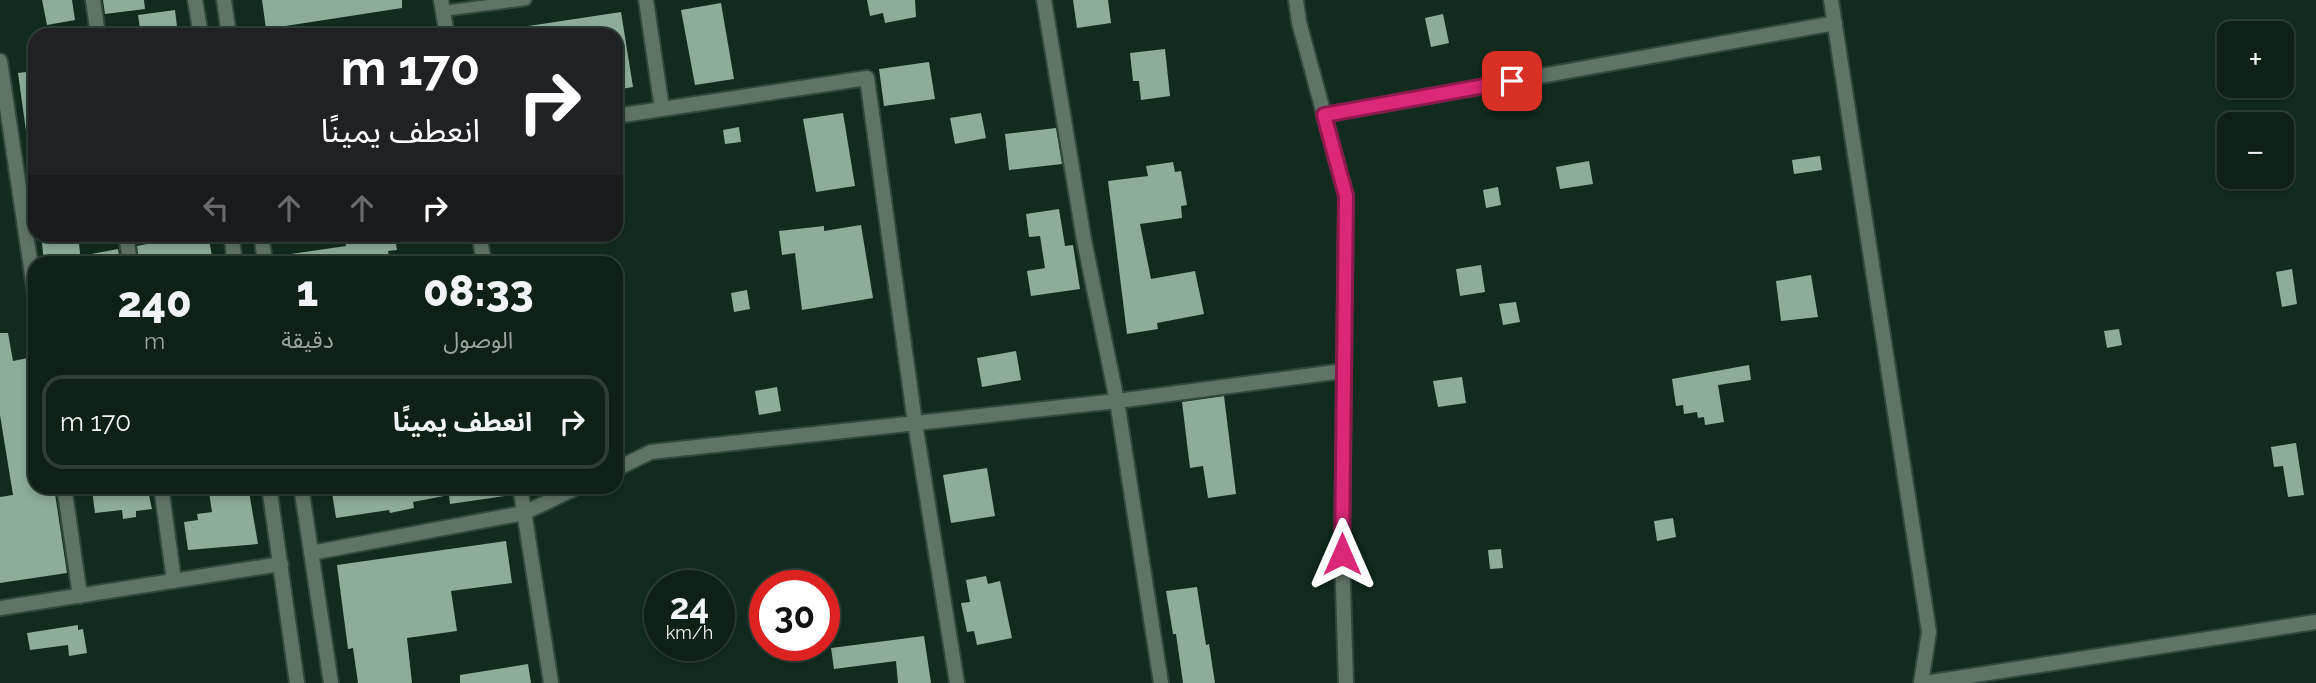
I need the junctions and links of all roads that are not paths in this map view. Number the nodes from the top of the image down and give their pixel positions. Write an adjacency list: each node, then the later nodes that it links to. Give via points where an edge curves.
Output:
1 (93, 0): 11 (street)
2 (195, 0): 12 (street)
3 (224, 0): 13 (street)
4 (526, 0): 9 (lane)
5 (646, 0): 16 (street)
6 (1044, 0): 21 (street, via 1084,240)
7 (1296, 0): 18 (street)
8 (1831, 0): 10 (street)
9 (442, 6): 14 (street)
10 (1835, 23): 18 (street); 43 (street, via 1929,632)
11 (97, 28)
12 (200, 28)
13 (228, 28)
14 (446, 28)
15 (0, 61): 19 (street)
16 (662, 109): 17 (street); 22 (street, via 867,78)
17 (623, 115)
18 (1324, 115): 20 (street, via 1346,196)
19 (29, 256)
20 (1343, 371): 21 (street); 42 (street)
21 (1117, 401): 22 (street); 41 (street)
22 (915, 423): 23 (street, via 651,452); 40 (street)
23 (623, 466)
24 (65, 494): 34 (street)
25 (162, 494): 33 (street)
26 (270, 494): 32 (street)
27 (302, 494): 31 (street)
28 (521, 494): 30 (street)
29 (563, 494): 30 (street)
30 (524, 513): 31 (street); 39 (street)
31 (311, 553): 38 (street)
32 (281, 564): 33 (street); 37 (street)
33 (174, 581): 34 (street)
34 (80, 596): 35 (street)
35 (0, 608)
36 (2316, 622): 43 (street)
37 (298, 683)
38 (331, 683)
39 (551, 683)
40 (957, 683)
41 (1161, 683)
42 (1346, 683)
43 (1923, 683)

